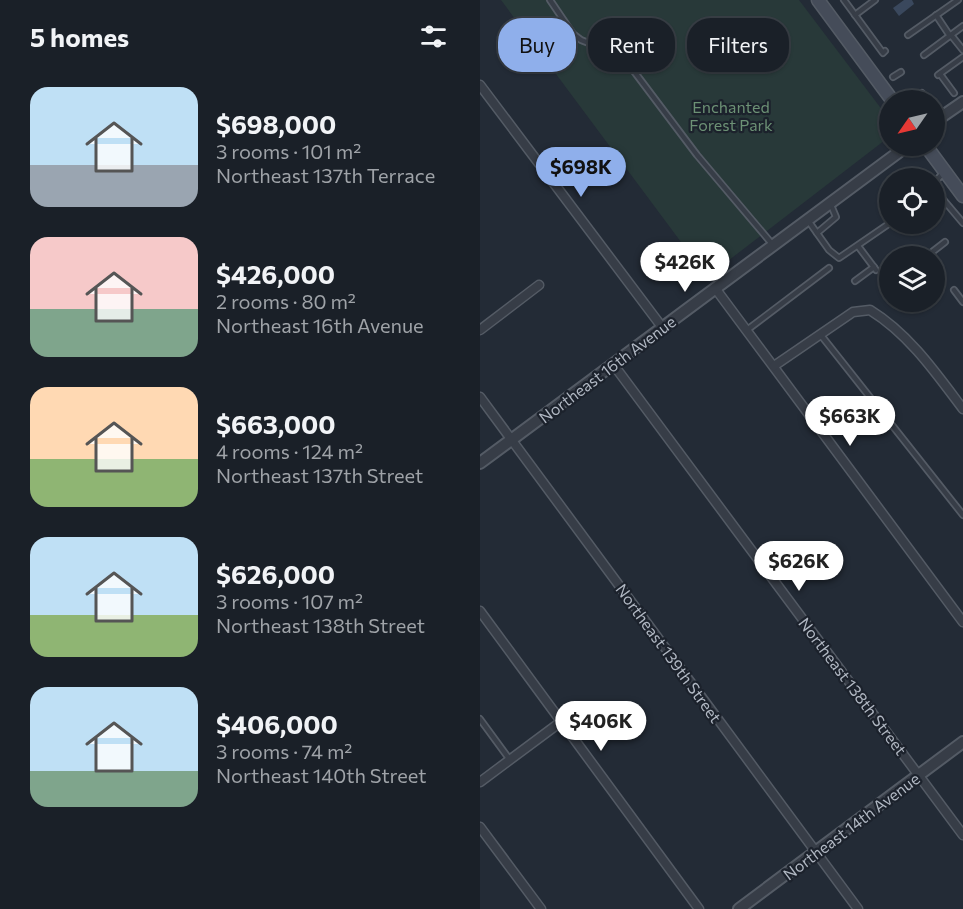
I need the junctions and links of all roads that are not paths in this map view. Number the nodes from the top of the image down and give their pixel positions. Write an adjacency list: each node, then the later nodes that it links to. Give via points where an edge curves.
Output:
1 (550, 0): 34 (lane, via 573,34 614,53 630,66 697,155)
2 (818, 0): 18 (main road)
3 (844, 0): 6 (lane)
4 (875, 0): 6 (lane)
5 (958, 0): 7 (lane)
6 (855, 15): 12 (lane)
7 (936, 15): 9 (lane); 10 (lane)
8 (963, 26): 10 (lane)
9 (909, 35)
10 (951, 35): 11 (lane); 13 (lane)
11 (963, 50)
12 (885, 51)
13 (924, 55)
14 (962, 60): 19 (lane, via 939,74)
15 (901, 72): 16 (lane)
16 (893, 77)
17 (480, 85): 43 (street)
18 (885, 90)
19 (954, 93)
20 (963, 102): 21 (street)
21 (945, 115)
22 (893, 156): 28 (street, Northeast 16th Avenue)
23 (934, 156): 24 (main road)
24 (943, 168)
25 (945, 171): 26 (main road)
26 (963, 196)
27 (945, 202): 30 (lane)
28 (830, 203): 29 (street, Northeast 16th Avenue); 32 (lane, via 836,217)
29 (807, 219): 32 (lane); 34 (street, Northeast 16th Avenue)
30 (963, 223)
31 (879, 231): 35 (lane)
32 (817, 233): 35 (lane, via 839,258)
33 (945, 243): 36 (lane)
34 (773, 245): 40 (street, Northeast 16th Avenue)
35 (858, 246): 38 (lane, via 875,269)
36 (941, 246)
37 (829, 268): 45 (lane)
38 (855, 281)
39 (539, 285): 44 (street)
40 (715, 288): 43 (street, Northeast 16th Avenue); 45 (street)
41 (954, 290): 42 (lane)
42 (963, 302)
43 (662, 327): 47 (street, Northeast 16th Avenue)
44 (480, 330)
45 (747, 330): 48 (street)
46 (820, 334): 48 (street); 50 (street, via 853,312 870,310 910,342); 53 (lane)
47 (613, 364): 51 (street, Northeast 16th Avenue); 60 (street, Northeast 138th Street)
48 (774, 366): 55 (street)
49 (480, 397): 51 (street, Northeast 139th Street)
50 (963, 409)
51 (512, 440): 52 (street, Northeast 16th Avenue); 64 (street, Northeast 139th Street)
52 (480, 463)
53 (963, 515)
54 (480, 611): 57 (street)
55 (963, 622)
56 (480, 719): 59 (lane)
57 (562, 721): 59 (street); 66 (street)
58 (963, 742): 60 (street, Northeast 14th Avenue)
59 (510, 760): 61 (street)
60 (919, 775): 63 (street, Northeast 138th Street); 64 (street, Northeast 14th Avenue)
61 (480, 782)
62 (480, 826): 65 (street)
63 (963, 835)
64 (816, 852): 67 (street, Northeast 14th Avenue); 68 (street, Northeast 139th Street)
65 (542, 909)
66 (699, 909)
67 (739, 909)
68 (858, 909)

